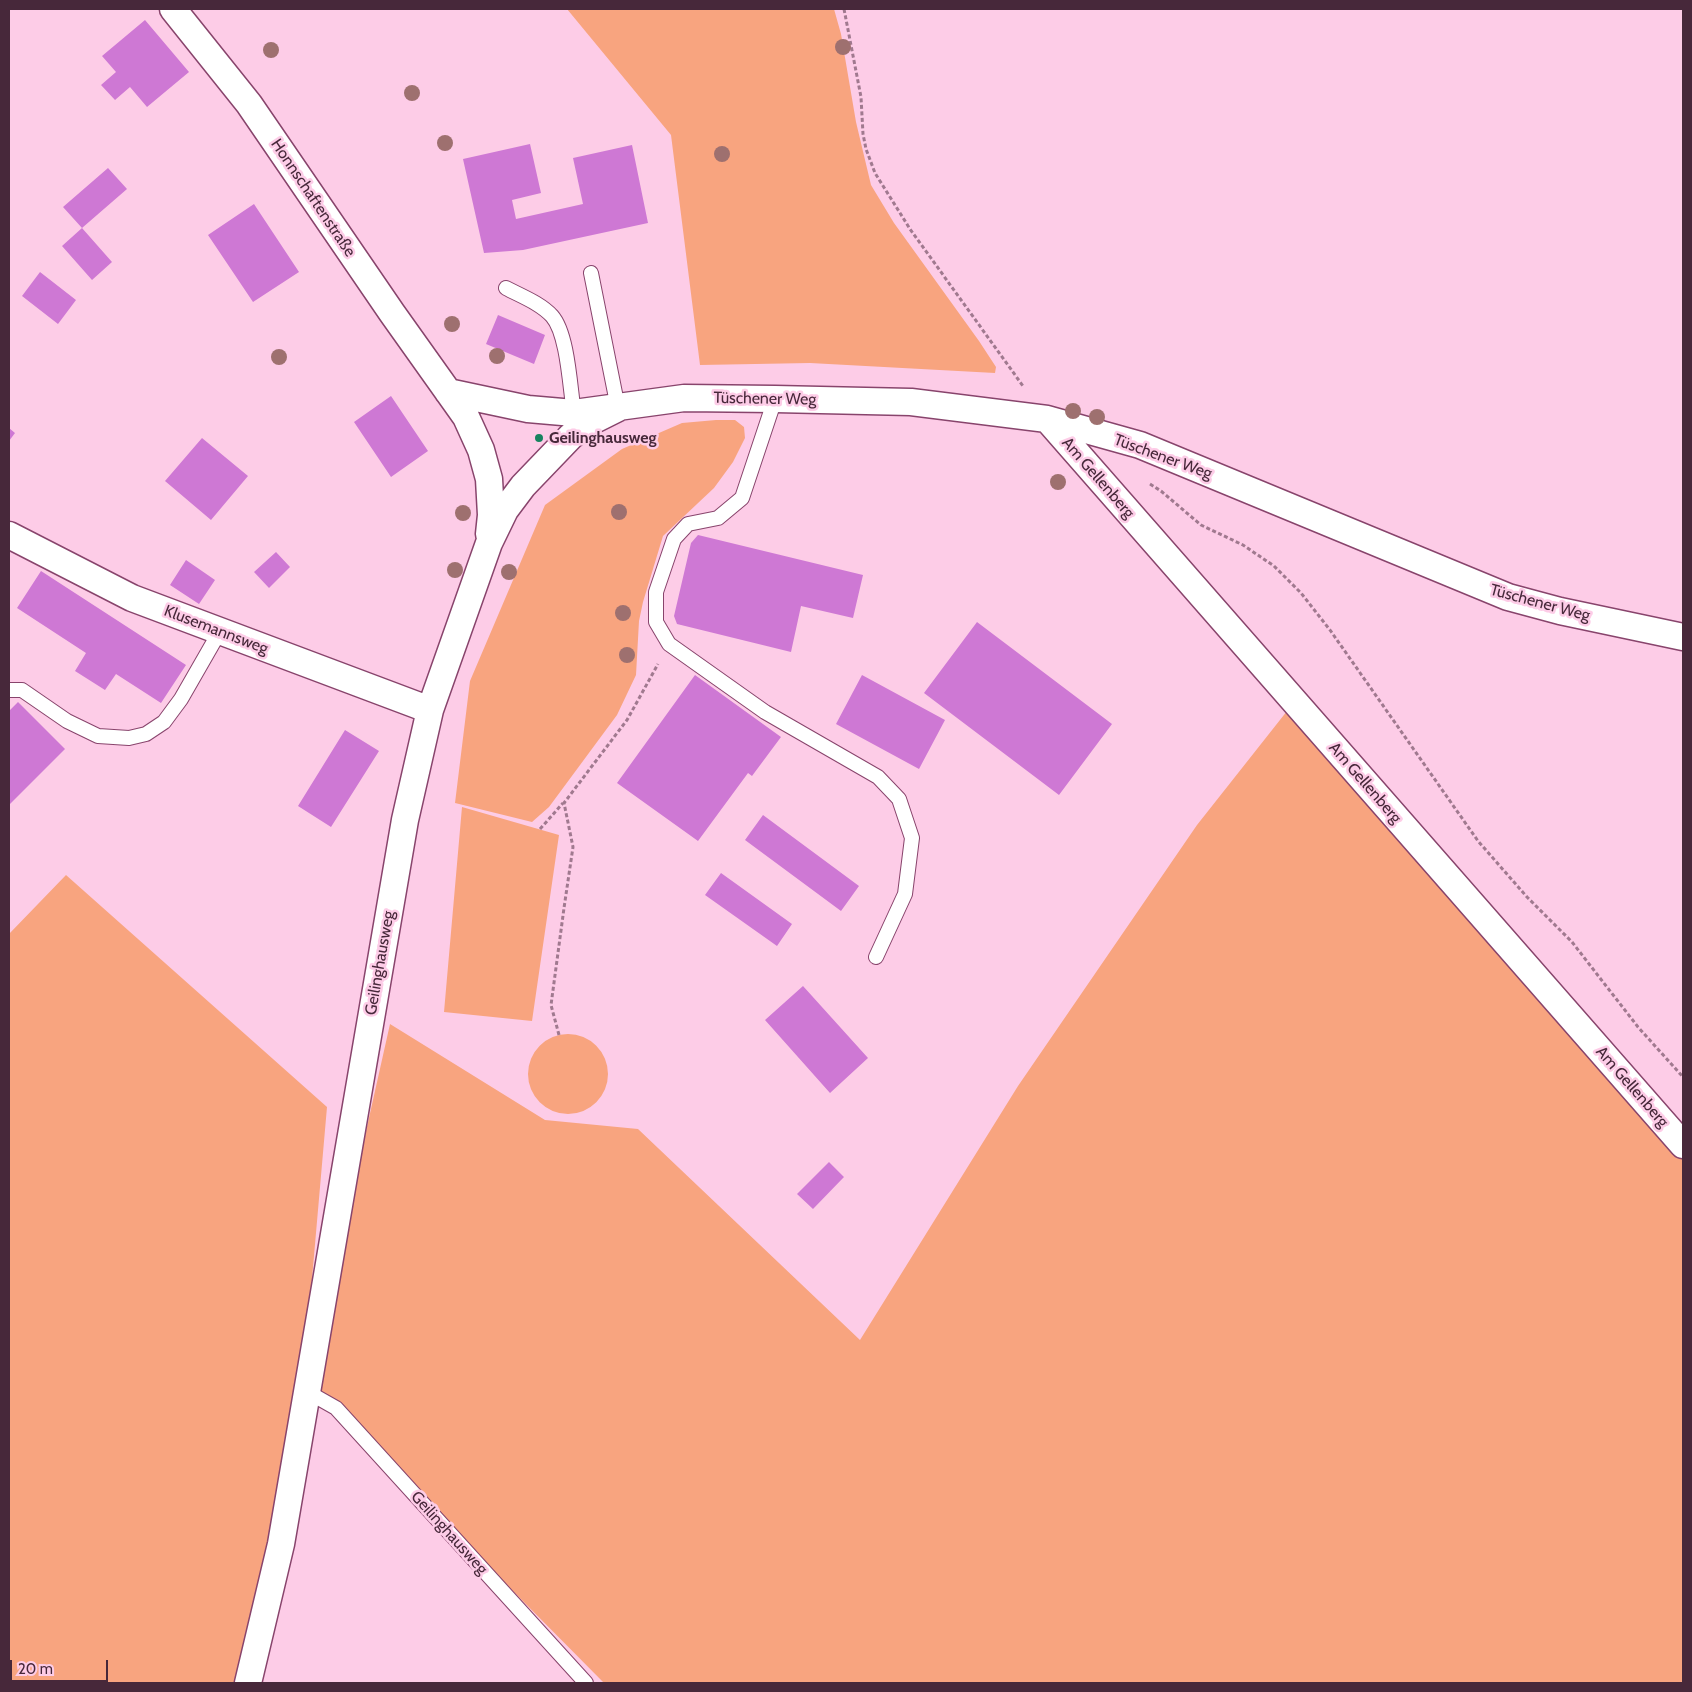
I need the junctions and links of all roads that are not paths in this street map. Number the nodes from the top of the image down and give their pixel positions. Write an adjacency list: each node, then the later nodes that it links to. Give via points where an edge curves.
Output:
1 (173, 9): 4 (street, Honnschaftenstraße, via 249,104)
2 (591, 274): 6 (lane)
3 (506, 288): 7 (lane, via 545,310 557,322 564,342)
4 (448, 392): 7 (street, Tüschener Weg, via 528,409); 9 (street, Honnschaftenstraße, via 466,417)
5 (775, 399): 6 (street, Tüschener Weg, via 684,398); 8 (street, Tüschener Weg, via 911,402); 17 (lane, via 742,498 718,518 688,524 674,540 656,592 656,622 669,644 765,712 878,777 899,799 912,838 906,894)
6 (618, 408): 7 (street, Tüschener Weg); 10 (street, Tüschener Weg, via 571,436)
7 (574, 413)
8 (1047, 419): 14 (street, Tüschener Weg, via 1140,445 1508,597); 18 (street, Am Gellenberg)
9 (481, 450): 12 (street, Geilinghausweg, via 489,479)
10 (523, 486): 12 (street, Geilinghausweg, via 505,510)
11 (9, 535): 13 (street, Klusemannsweg, via 132,598)
12 (489, 544): 16 (street, Geilinghausweg)
13 (220, 631): 15 (lane, via 181,699 164,722 146,734 129,738 98,736 67,721 22,690); 16 (street, Klusemannsweg)
14 (1683, 637)
15 (9, 690)
16 (430, 710): 19 (street, Geilinghausweg, via 405,820)
17 (876, 956)
18 (1683, 1145)
19 (306, 1391): 20 (street, Geilinghausweg, via 281,1544); 21 (lane, Geilinghausweg, via 336,1408)
20 (248, 1683)
21 (586, 1683)

